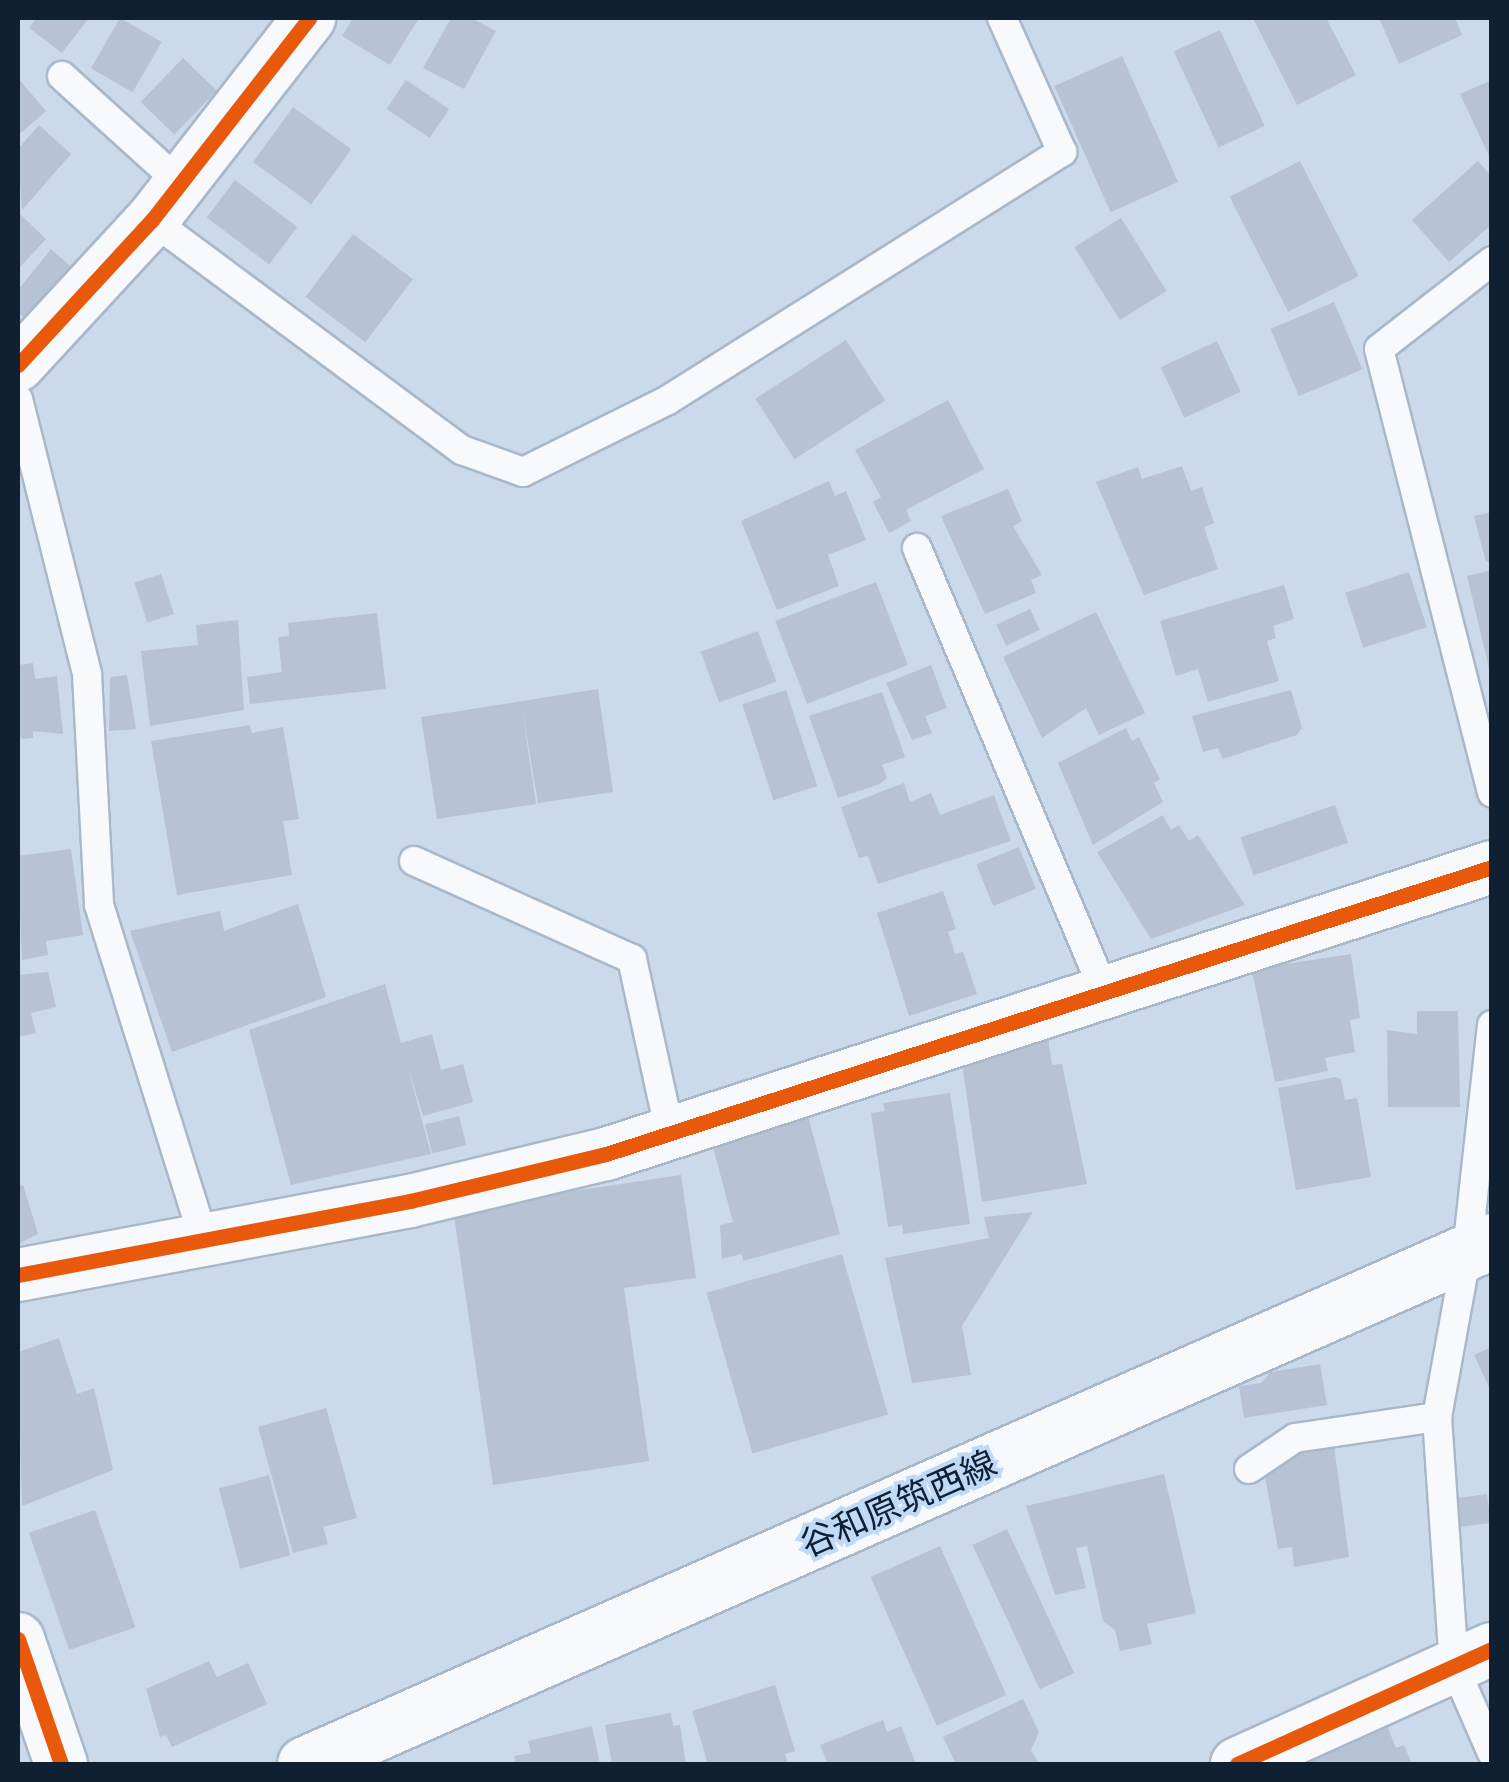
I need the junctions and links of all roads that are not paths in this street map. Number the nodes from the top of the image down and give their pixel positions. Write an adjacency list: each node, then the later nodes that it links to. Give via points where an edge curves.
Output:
1 (1002, 18): 4 (lane, via 1062,152 668,400 523,472 462,450)
2 (305, 19): 4 (street)
3 (62, 76): 4 (lane)
4 (166, 202): 6 (street)
5 (1492, 261): 9 (lane, via 1380,348)
6 (18, 365)
7 (18, 399): 15 (lane, via 87,674 98,905)
8 (917, 548): 12 (lane)
9 (1492, 793)
10 (414, 861): 14 (lane, via 632,960)
11 (1492, 867): 12 (street)
12 (1106, 995): 14 (street)
13 (1492, 1025): 16 (lane)
14 (670, 1134): 15 (street, via 410,1201)
15 (204, 1237): 17 (street)
16 (1480, 1246): 18 (lane); 24 (main road, 谷和原筑西線)
17 (18, 1275)
18 (1437, 1417): 19 (lane, via 1295,1438); 21 (lane)
19 (1249, 1469)
20 (18, 1638): 23 (street)
21 (1473, 1658): 22 (lane); 25 (street)
22 (1492, 1753)
23 (61, 1764)
24 (305, 1764)
25 (1236, 1764)

